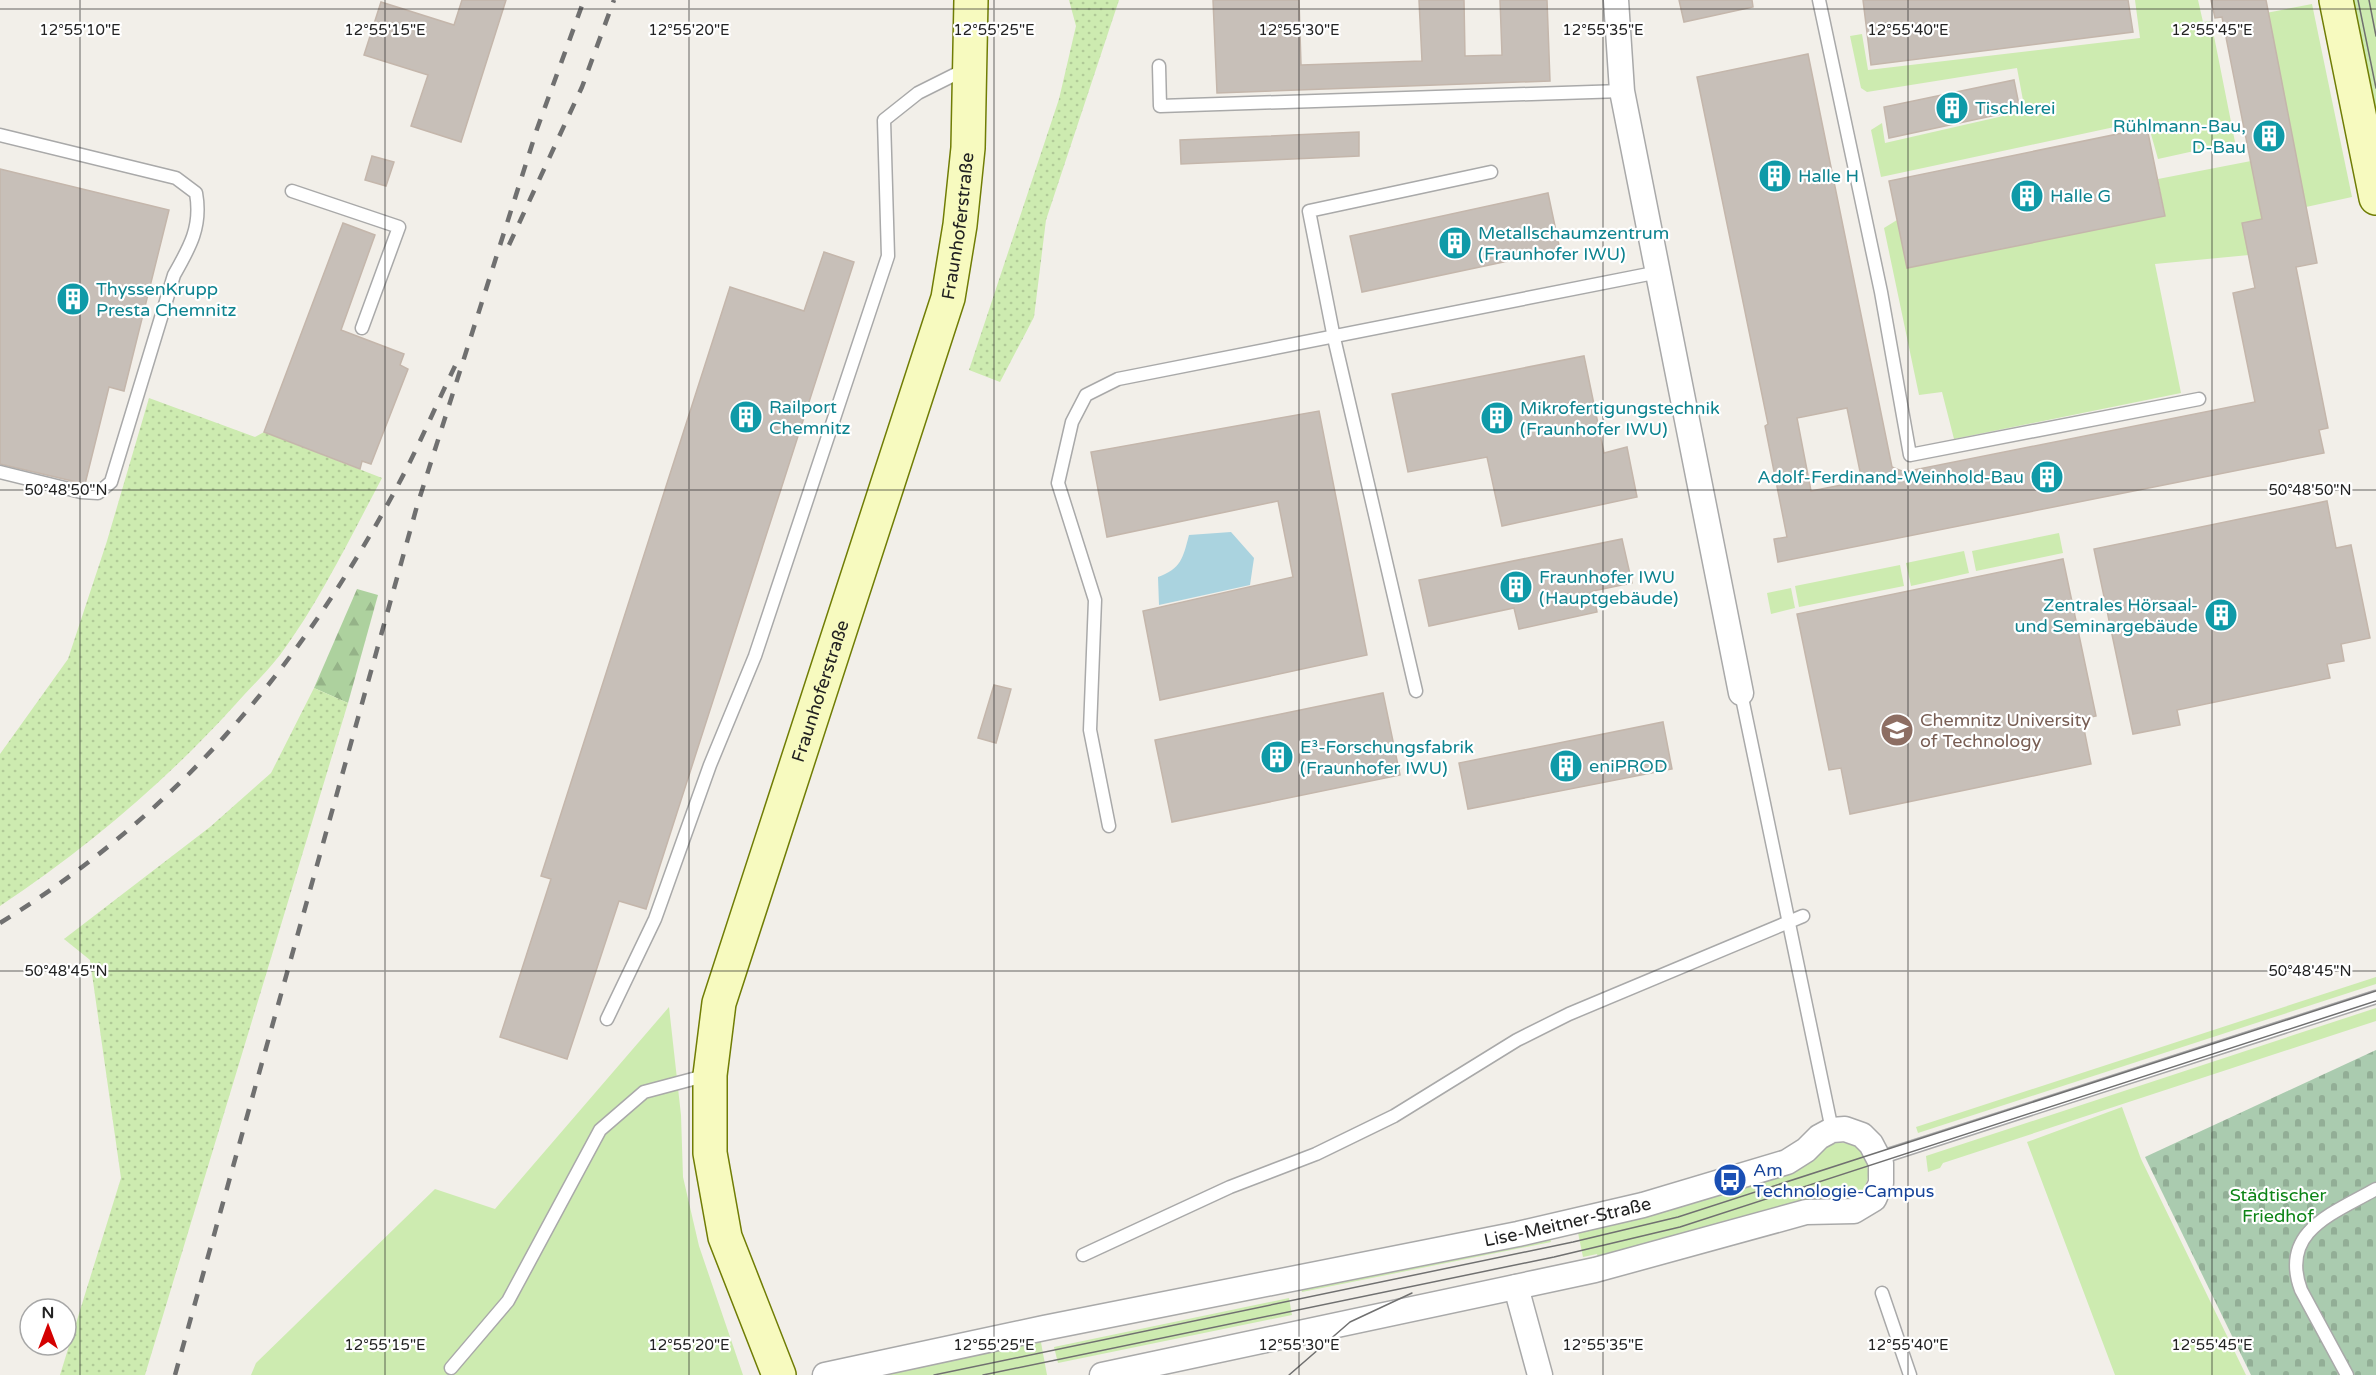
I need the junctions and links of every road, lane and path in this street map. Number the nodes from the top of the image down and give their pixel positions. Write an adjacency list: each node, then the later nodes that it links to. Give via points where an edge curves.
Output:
1 (971, 0): 6 (main road, Fraunhoferstraße)
2 (1616, 0): 7 (street)
3 (1819, 0): 15 (lane, via 1881,292 1910,455)
4 (2336, 0): 11 (main road)
5 (1159, 66): 7 (lane, via 1160,106)
6 (969, 67): 23 (lane, via 918,93 884,120 888,256 755,656 710,765 655,919); 24 (main road, Fraunhoferstraße, via 968,148 948,298 734,954 719,1003)
7 (1622, 91): 12 (street)
8 (0, 135): 16 (lane, via 176,178 196,193 200,213 189,249 174,275 111,482 98,493 81,492)
9 (1491, 172): 14 (lane, via 1309,211)
10 (292, 191): 13 (lane, via 399,227)
11 (2376, 198)
12 (1659, 272): 14 (lane); 18 (street)
13 (362, 328)
14 (1334, 338): 17 (lane); 19 (lane, via 1118,379 1086,395 1072,422 1058,483 1095,600 1090,730)
15 (2199, 399)
16 (0, 472)
17 (1416, 691)
18 (1742, 693): 21 (lane)
19 (1108, 826)
20 (1803, 916): 21 (lane)
21 (1788, 922): 25 (lane); 28 (lane, via 1569,1014 1517,1040 1384,1121)
22 (2376, 997): 26 (lane)
23 (607, 1019)
24 (710, 1075): 31 (lane, via 644,1092 600,1130 508,1301); 32 (main road, Fraunhoferstraße, via 710,1153 724,1237)
25 (1832, 1130): 26 (street, via 1845,1129 1862,1135); 33 (street, Lise-Meitner-Straße, via 1787,1162 1643,1205)
26 (1879, 1158): 29 (street, via 1881,1183 1874,1199 1854,1211 1806,1212 1656,1256)
27 (2376, 1189): 37 (lane, via 2306,1233 2295,1256 2301,1290)
28 (1083, 1255)
29 (1516, 1287): 34 (street); 35 (street)
30 (1882, 1293): 36 (lane)
31 (451, 1368)
32 (779, 1375)
33 (825, 1375)
34 (1102, 1375)
35 (1540, 1375)
36 (1910, 1375)
37 (2347, 1375)

